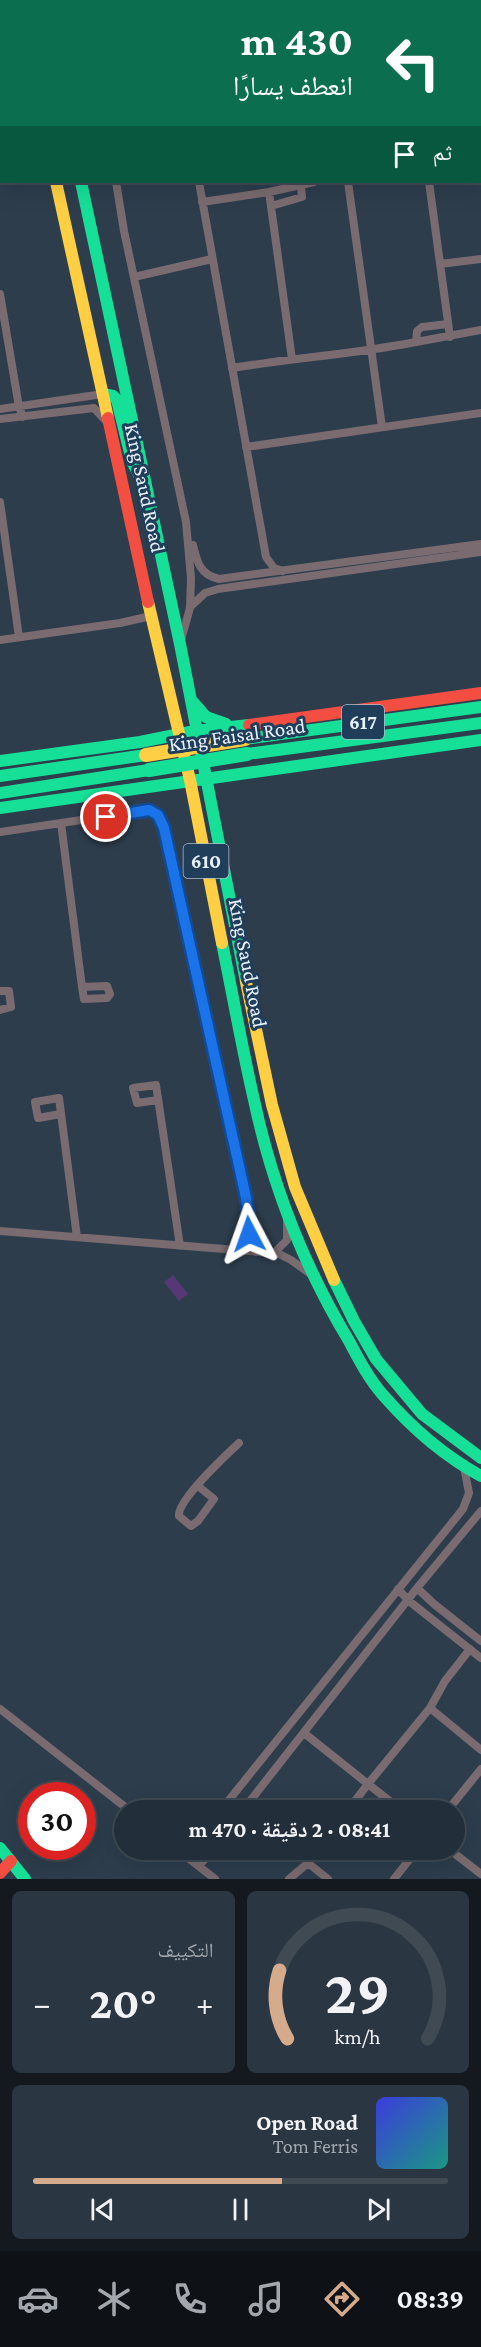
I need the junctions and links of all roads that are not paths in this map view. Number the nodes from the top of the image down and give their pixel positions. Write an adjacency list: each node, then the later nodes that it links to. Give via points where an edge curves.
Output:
1 (56, 183): 25 (main road, King Saud Road / 610)
2 (81, 183): 35 (main road, King Saud Road / 610)
3 (116, 183): 15 (street)
4 (199, 183): 10 (street)
5 (311, 183): 8 (street)
6 (348, 183): 22 (street)
7 (429, 183): 14 (street)
8 (302, 186): 9 (street); 11 (street, via 302,197)
9 (269, 192): 10 (street); 11 (street)
10 (202, 202): 12 (street)
11 (271, 206): 23 (street)
12 (212, 259): 15 (street); 24 (street)
13 (481, 259): 14 (street)
14 (440, 264): 17 (street)
15 (134, 277): 36 (street)
16 (0, 294): 21 (street)
17 (448, 324): 19 (street); 20 (street, via 423,327 417,331)
18 (481, 330): 19 (street)
19 (450, 337): 20 (street)
20 (416, 342): 22 (street)
21 (4, 348): 26 (street)
22 (371, 351): 23 (street); 32 (street)
23 (292, 359): 24 (street)
24 (232, 368): 33 (street)
25 (103, 394): 26 (street); 31 (main road, King Saud Road / 610); 35 (main road, via 113,396 120,407 132,461)
26 (19, 407): 27 (street); 29 (street)
27 (0, 409)
28 (481, 413): 32 (street)
29 (23, 417): 30 (street); 31 (street, via 94,408)
30 (0, 419)
31 (110, 426): 43 (main road, King Saud Road / 610)
32 (382, 427): 33 (street)
33 (246, 447): 39 (street)
34 (0, 502): 44 (street)
35 (153, 516): 46 (main road, King Saud Road / 610)
36 (186, 522): 41 (street, via 205,573 219,579); 42 (street)
37 (481, 544): 40 (street)
38 (481, 552): 42 (street, via 218,589 205,593)
39 (266, 557): 40 (street, via 274,568); 41 (street)
40 (282, 571): 41 (street)
41 (256, 575)
42 (190, 608): 46 (street)
43 (151, 616): 44 (street); 49 (main road, King Saud Road / 610)
44 (19, 637): 45 (street)
45 (0, 640)
46 (180, 644): 48 (main road, King Saud Road / 610)
47 (481, 693): 52 (main road)
48 (188, 694): 52 (main road, via 199,713 212,722); 53 (main road, King Saud Road / 610)
49 (171, 695): 54 (main road, King Saud Road / 610); 55 (main road, via 168,724)
50 (481, 707): 57 (main road, King Faisal Road / 617, bridge)
51 (481, 723): 63 (main road, King Faisal Road / 617, bridge, via 247,754)
52 (249, 725): 53 (main road); 59 (main road, via 228,734 223,748 231,767)
53 (195, 731): 54 (main road); 61 (main road, King Saud Road / 610)
54 (180, 733): 55 (main road); 61 (main road, King Saud Road / 610)
55 (155, 738): 57 (main road)
56 (481, 740): 59 (main road)
57 (143, 749): 58 (main road); 60 (main road, King Faisal Road / 617); 62 (main road, via 159,743 166,749 170,775)
58 (0, 761)
59 (254, 772): 61 (main road); 66 (main road, via 220,782 215,796)
60 (0, 776)
61 (197, 780): 62 (main road); 66 (main road, King Saud Road / 610); 68 (main road, King Saud Road / 610)
62 (142, 786): 64 (main road); 68 (main road, via 186,794)
63 (0, 793)
64 (0, 808)
65 (61, 823): 67 (street); 69 (street); 78 (street, via 149,810 158,815 164,828 250,1223)
66 (216, 831): 82 (main road, King Saud Road / 610, via 272,1105 295,1186 325,1260 354,1321 399,1389 422,1414)
67 (0, 832)
68 (201, 832): 74 (main road, King Saud Road / 610, via 254,1102)
69 (82, 987)
70 (0, 991): 71 (street, via 9,991 12,1004)
71 (0, 1010)
72 (158, 1100): 77 (street)
73 (62, 1114): 76 (street)
74 (287, 1212): 79 (street, via 286,1240); 80 (main road, King Saud Road / 610)
75 (0, 1231): 76 (street)
76 (77, 1238): 77 (street)
77 (180, 1246): 78 (street)
78 (252, 1251): 79 (street)
79 (275, 1252): 80 (street)
80 (316, 1278): 83 (main road, King Saud Road / 610, via 358,1359 383,1395 423,1436)
81 (239, 1443): 85 (street)
82 (481, 1458)
83 (464, 1467): 84 (main road, King Saud Road / 610); 88 (street, via 467,1501)
84 (481, 1476)
85 (198, 1486): 85 (street, via 177,1514 191,1526 214,1499)
86 (481, 1511): 87 (street)
87 (417, 1588): 89 (street); 90 (street)
88 (398, 1589): 89 (street); 100 (street)
89 (409, 1601): 91 (street); 95 (street)
90 (481, 1641)
91 (470, 1649): 92 (street); 93 (street)
92 (481, 1658)
93 (430, 1708): 96 (street); 98 (street)
94 (0, 1709): 99 (street)
95 (304, 1733): 98 (street); 101 (street)
96 (481, 1750)
97 (481, 1769): 104 (street)
98 (368, 1784): 102 (street); 103 (street)
99 (116, 1800)
100 (228, 1800)
101 (251, 1800)
102 (356, 1800)
103 (388, 1800)
104 (456, 1800)
105 (4, 1854): 113 (main road); 115 (main road)
106 (193, 1860): 112 (street)
107 (203, 1860): 112 (street)
108 (310, 1860): 111 (street)
109 (409, 1860): 119 (street)
110 (461, 1860): 114 (street)
111 (308, 1863): 117 (street); 118 (street)
112 (199, 1866): 116 (street)
113 (0, 1873)
114 (480, 1877)
115 (25, 1879)
116 (215, 1879)
117 (289, 1879)
118 (328, 1879)
119 (394, 1879)

